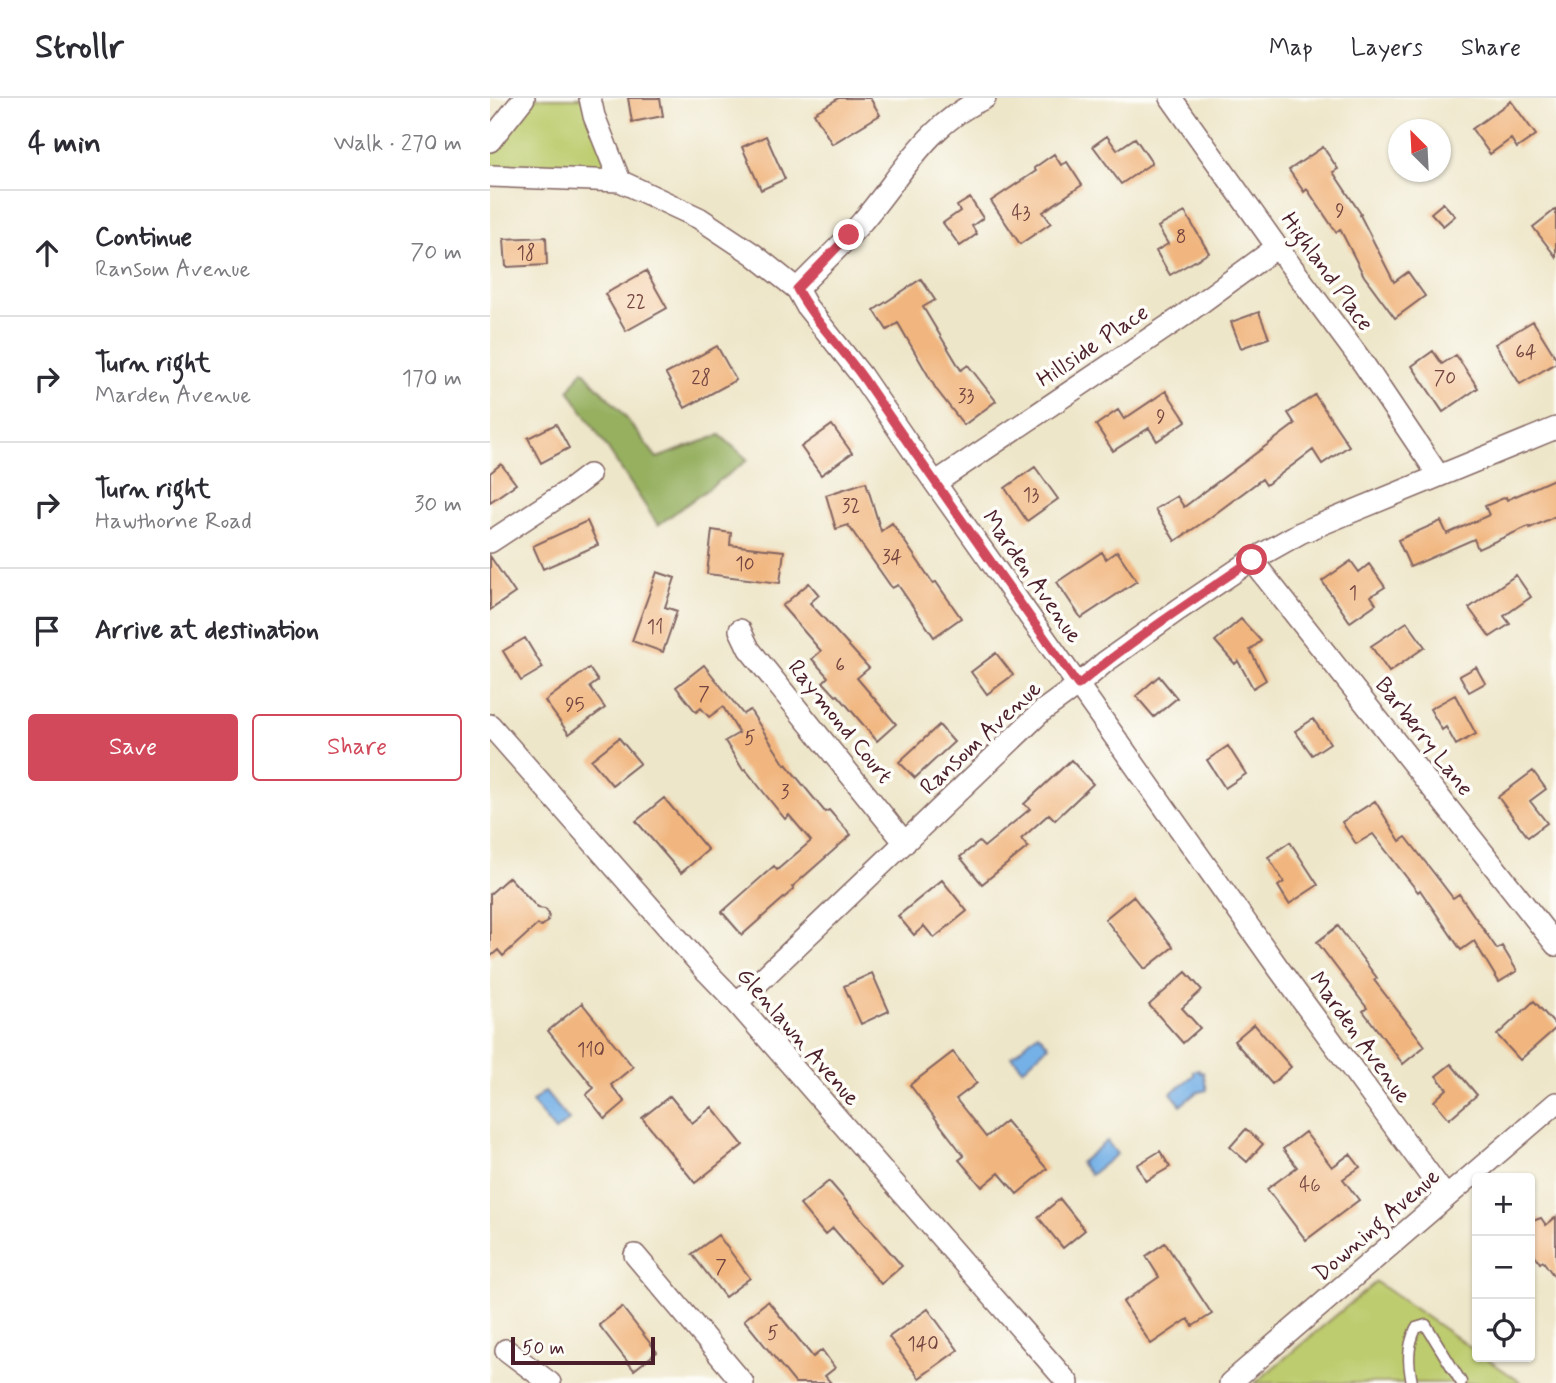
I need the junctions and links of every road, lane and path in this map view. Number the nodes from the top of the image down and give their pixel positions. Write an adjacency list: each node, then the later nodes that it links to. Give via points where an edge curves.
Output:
1 (524, 98): 5 (street)
2 (590, 98): 7 (street)
3 (985, 98): 9 (street, via 953,115 929,137 860,224)
4 (1171, 98): 8 (street, Highland Place)
5 (490, 141)
6 (490, 176): 7 (street, Marden Avenue)
7 (620, 181): 9 (street, Marden Avenue, via 699,218)
8 (1278, 247): 12 (street, Highland Place); 13 (street, Hillside Place)
9 (797, 289): 13 (street, Marden Avenue)
10 (1556, 428): 12 (street, Ransom Avenue)
11 (589, 475): 14 (street)
12 (1439, 476): 15 (street, Ransom Avenue, via 1300,533)
13 (934, 483): 17 (street, Marden Avenue)
14 (490, 542)
15 (1252, 560): 17 (street, Ransom Avenue); 20 (street, Barberry Lane)
16 (740, 629): 19 (street, Raymond Court, via 749,649)
17 (1078, 685): 19 (street, Ransom Avenue, via 1041,712); 23 (street, Marden Avenue)
18 (490, 725): 21 (street, Glenlawn Avenue)
19 (905, 843): 21 (street, Ransom Avenue)
20 (1556, 945)
21 (737, 1003): 29 (street, Glenlawn Avenue)
22 (1556, 1103): 23 (street, Downing Avenue)
23 (1446, 1197): 30 (street, Downing Avenue)
24 (635, 1255): 28 (street)
25 (506, 1350): 27 (street)
26 (1461, 1382): 31 (lane, via 1426,1325 1416,1328 1409,1342)
27 (550, 1383)
28 (743, 1383)
29 (1068, 1383)
30 (1230, 1383)
31 (1412, 1383)

